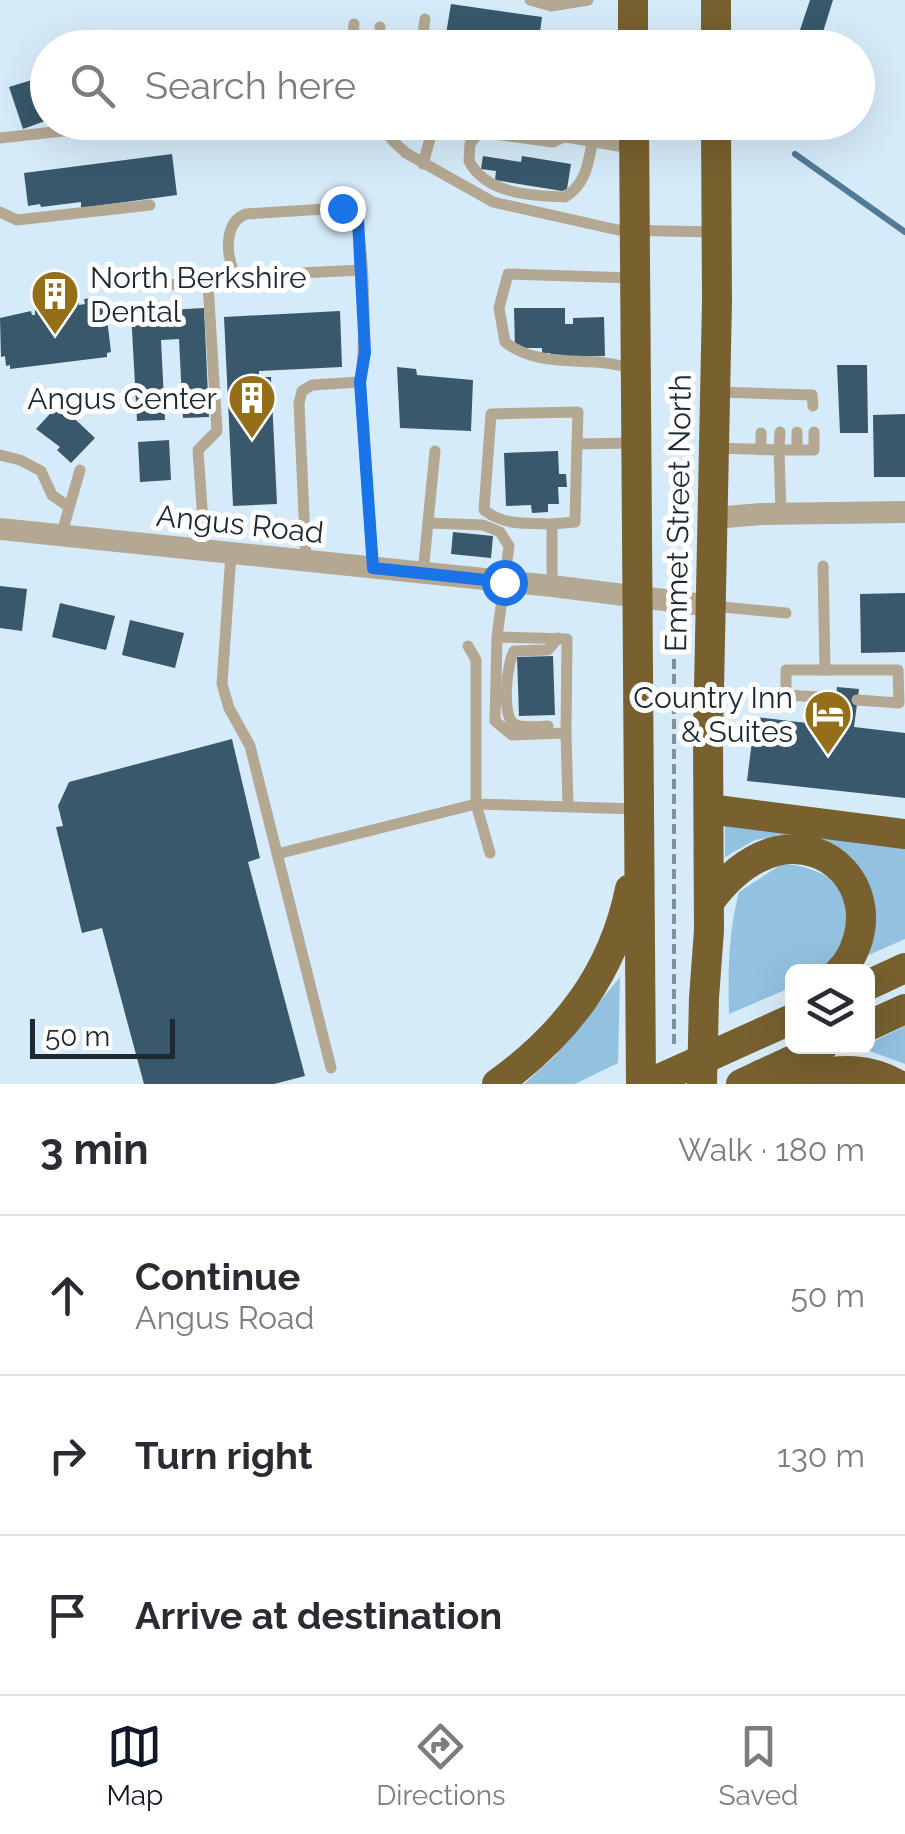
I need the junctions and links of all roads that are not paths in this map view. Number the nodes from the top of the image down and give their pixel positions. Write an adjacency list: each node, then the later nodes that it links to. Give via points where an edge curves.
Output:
1 (530, 0): 2 (lane, via 551,6)
2 (588, 0)
3 (633, 0): 11 (highway)
4 (716, 0): 12 (highway)
5 (425, 19): 10 (lane)
6 (354, 24): 8 (lane)
7 (380, 27): 9 (lane)
8 (354, 30)
9 (380, 30)
10 (423, 30)
11 (634, 30)
12 (716, 30)
13 (30, 135): 14 (lane)
14 (0, 138)
15 (392, 140): 23 (lane)
16 (429, 140): 23 (lane)
17 (473, 140): 22 (lane, via 469,161 495,187 565,197 578,187)
18 (576, 140): 22 (lane)
19 (613, 140): 22 (lane)
20 (634, 140): 26 (highway, Emmet Street North)
21 (716, 140): 27 (highway, Emmet Street North)
22 (592, 144)
23 (422, 164): 26 (lane, via 493,202)
24 (150, 205): 25 (lane, via 16,220)
25 (0, 212)
26 (636, 231): 27 (lane); 29 (highway, Emmet Street North)
27 (715, 232): 33 (highway, Emmet Street North)
28 (360, 270): 28 (lane, via 352,210 246,214 230,226 230,263 241,276); 32 (lane)
29 (636, 278): 31 (highway, Emmet Street North); 31 (lane, via 508,274 499,308 511,346 553,362)
30 (133, 285): 56 (lane, via 208,284 217,431 198,450)
31 (636, 370): 39 (highway, Emmet Street North)
32 (360, 382): 58 (lane, via 302,391); 60 (lane)
33 (715, 392): 34 (lane, via 762,400 812,395); 41 (highway, Emmet Street North)
34 (813, 406)
35 (780, 432): 43 (lane)
36 (796, 432): 44 (lane)
37 (814, 432): 44 (lane, via 814,450)
38 (761, 433): 42 (lane)
39 (637, 443): 40 (lane); 64 (highway, Emmet Street North)
40 (578, 444): 53 (lane, via 575,522); 53 (lane, via 578,412 491,414 484,510 511,523)
41 (715, 448): 42 (lane); 51 (highway, Emmet Street North)
42 (761, 450): 43 (lane)
43 (780, 450): 44 (lane); 50 (lane)
44 (796, 450)
45 (435, 451): 52 (lane)
46 (0, 455): 48 (lane, via 41,472 52,495)
47 (80, 470): 48 (lane)
48 (70, 508): 55 (lane)
49 (905, 512): 50 (street)
50 (781, 513): 51 (street)
51 (714, 518): 65 (highway, Emmet Street North)
52 (430, 522): 61 (lane); 62 (lane, via 500,532 509,546)
53 (552, 524): 63 (lane)
54 (0, 529): 55 (street, Angus Road)
55 (62, 536): 56 (street, Angus Road)
56 (205, 551): 57 (street, Angus Road)
57 (230, 554): 58 (street, Angus Road); 82 (lane, via 222,684 250,746)
58 (306, 562): 60 (street, Angus Road)
59 (823, 566): 70 (lane)
60 (373, 568): 61 (street, Angus Road)
61 (423, 573): 62 (street, Angus Road)
62 (504, 582): 63 (street, Angus Road); 67 (lane)
63 (552, 586): 64 (street, Angus Road)
64 (638, 597): 65 (street, Angus Road); 79 (highway, Emmet Street North)
65 (712, 606): 66 (lane); 78 (highway, Emmet Street North)
66 (786, 613)
67 (496, 637): 68 (lane); 75 (lane, via 494,720 512,735)
68 (558, 638): 75 (lane, via 566,638); 75 (lane, via 548,650 514,651 507,662 508,710 517,726)
69 (468, 646): 76 (lane, via 476,660)
70 (826, 670): 71 (lane); 72 (lane, via 786,670 786,695)
71 (902, 670): 74 (lane)
72 (836, 698)
73 (857, 700): 74 (lane)
74 (902, 703)
75 (567, 730): 77 (lane)
76 (476, 804): 77 (lane); 81 (lane); 82 (lane)
77 (568, 806): 79 (lane)
78 (709, 809): 80 (highway); 83 (highway, Emmet Street North)
79 (640, 823): 93 (highway, via 625,912 604,969 559,1032); 94 (highway, Emmet Street North)
80 (905, 834)
81 (490, 852)
82 (277, 854): 91 (lane)
83 (710, 900): 84 (highway, via 741,868 778,851 803,850 832,860 855,886 862,918); 95 (highway, Emmet Street North)
84 (847, 964)
85 (905, 968): 86 (highway)
86 (875, 982)
87 (905, 1008): 89 (highway)
88 (785, 1017): 94 (highway)
89 (875, 1023)
90 (805, 1054): 92 (highway)
91 (332, 1068)
92 (751, 1080): 96 (highway, via 852,1070)
93 (498, 1084)
94 (645, 1084)
95 (702, 1084)
96 (897, 1084)

